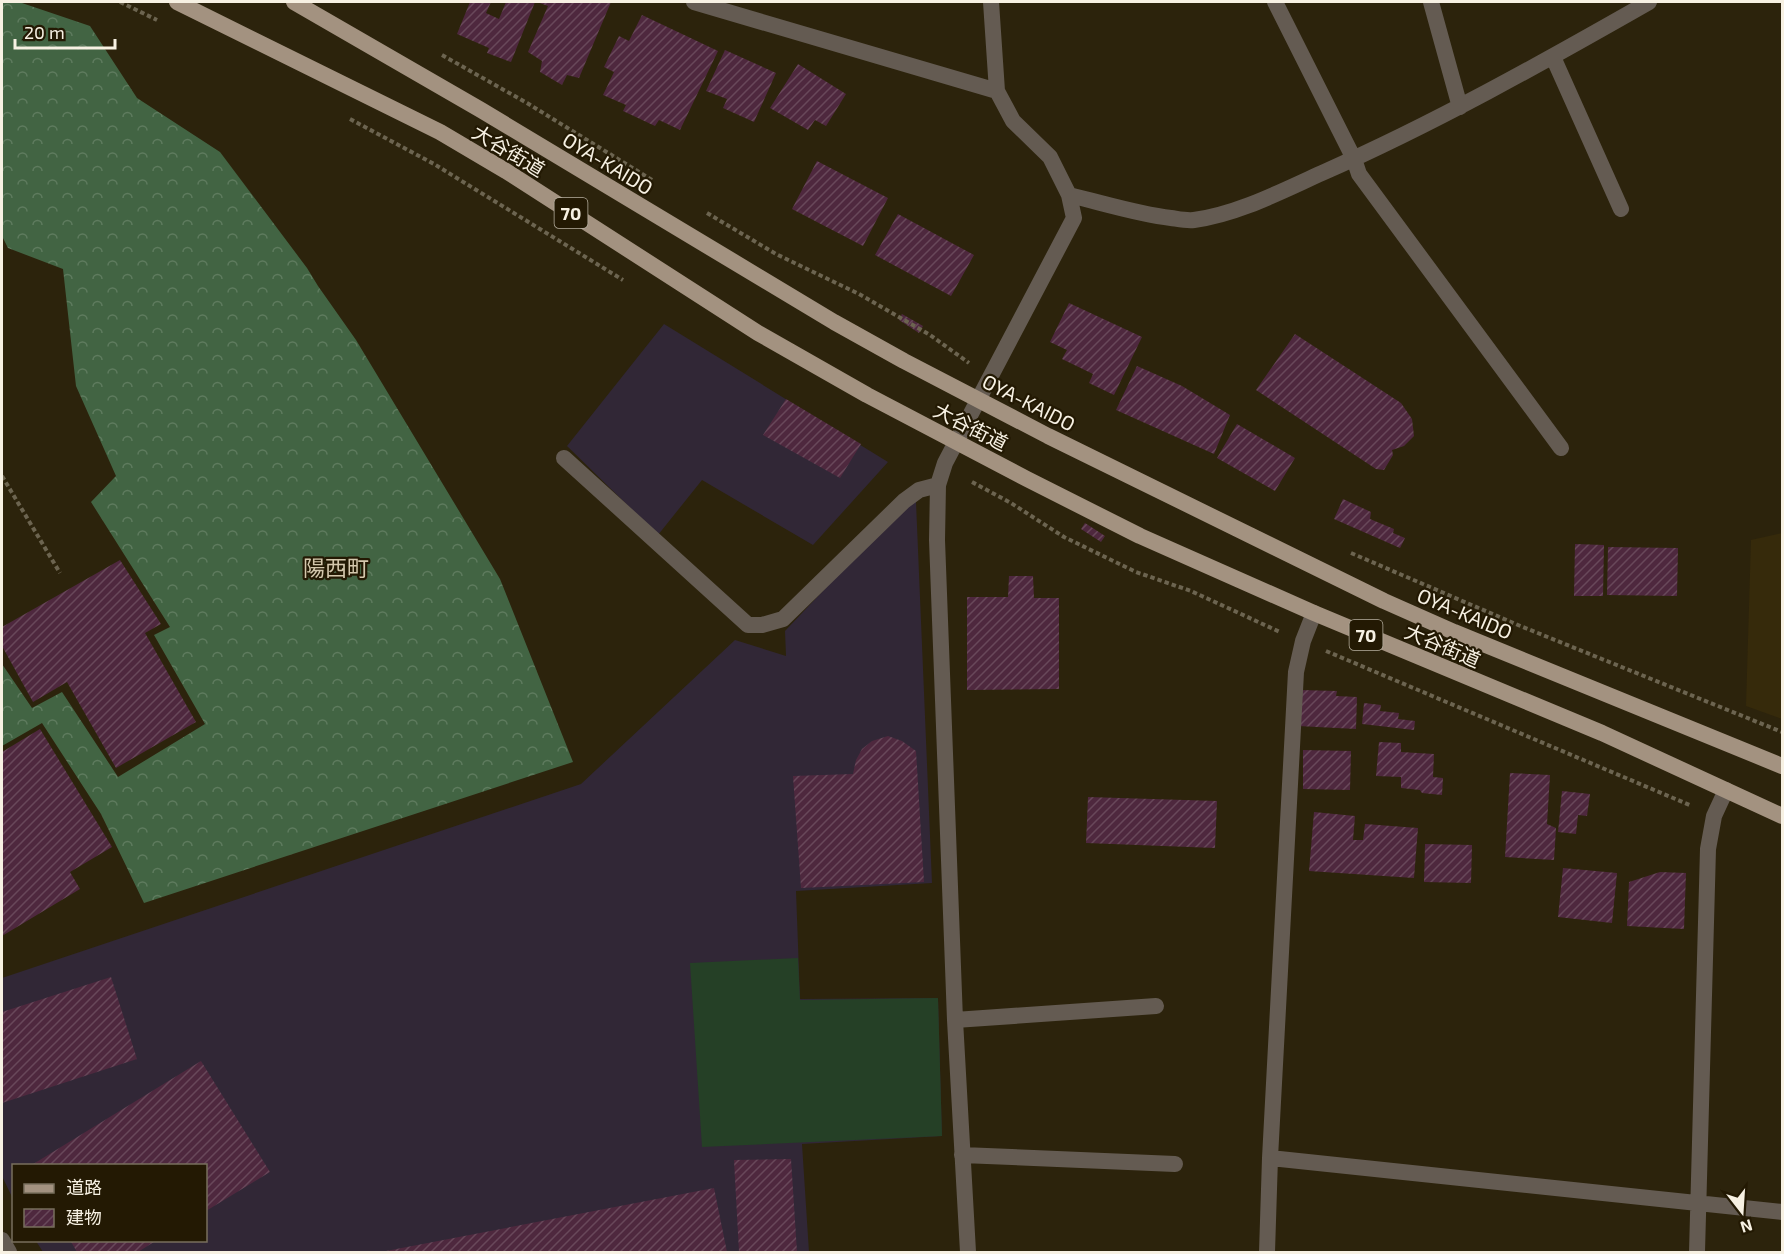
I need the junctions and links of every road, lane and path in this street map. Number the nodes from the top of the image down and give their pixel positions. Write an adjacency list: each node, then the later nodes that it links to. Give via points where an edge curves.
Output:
1 (120, 2): 9 (path)
2 (177, 2): 23 (main road, 大谷街道 / 70, via 440,132 758,333)
3 (294, 2): 22 (main road, OYA-KAIDO / 70, via 834,322)
4 (694, 2): 12 (street)
5 (991, 2): 12 (street)
6 (1275, 2): 15 (street)
7 (1431, 2): 13 (street)
8 (1649, 2): 11 (street)
9 (167, 24)
10 (441, 54): 16 (path)
11 (1553, 57): 13 (street); 19 (street)
12 (997, 91): 17 (street, via 1013,121 1050,157)
13 (1460, 107): 15 (street)
14 (340, 114): 20 (path, via 434,164)
15 (1354, 159): 17 (street, via 1243,206 1192,220 1153,216); 24 (street, via 1359,174)
16 (652, 180)
17 (1069, 195): 22 (street, via 1074,218)
18 (701, 209): 21 (path, via 776,254 859,294)
19 (1621, 209)
20 (626, 281)
21 (930, 335)
22 (978, 400): 23 (street); 35 (main road, OYA-KAIDO / 70, via 1383,601)
23 (956, 442): 27 (street); 31 (main road, 大谷街道 / 70, via 1140,536)
24 (1561, 448)
25 (564, 458): 27 (street, via 748,625 783,619 904,501 919,490)
26 (2, 476): 30 (path)
27 (938, 485): 40 (street)
28 (979, 486): 32 (path, via 1064,537 1136,572 1191,591)
29 (1347, 552): 34 (path)
30 (60, 573)
31 (1314, 614): 36 (main road, 大谷街道 / 70); 42 (street, via 1296,672)
32 (1278, 630)
33 (1326, 652): 37 (path)
34 (1782, 732)
35 (1782, 766)
36 (1726, 790): 38 (main road, 大谷街道 / 70); 44 (street, via 1714,816 1708,849)
37 (1688, 804)
38 (1782, 816)
39 (1156, 1006): 40 (street)
40 (955, 1020): 41 (street)
41 (962, 1155): 43 (street); 48 (street)
42 (1270, 1158): 44 (street); 49 (street)
43 (1175, 1164)
44 (1699, 1202): 45 (street); 50 (street)
45 (1782, 1212)
46 (2, 1240): 47 (street)
47 (9, 1252)
48 (968, 1252)
49 (1267, 1252)
50 (1697, 1252)

